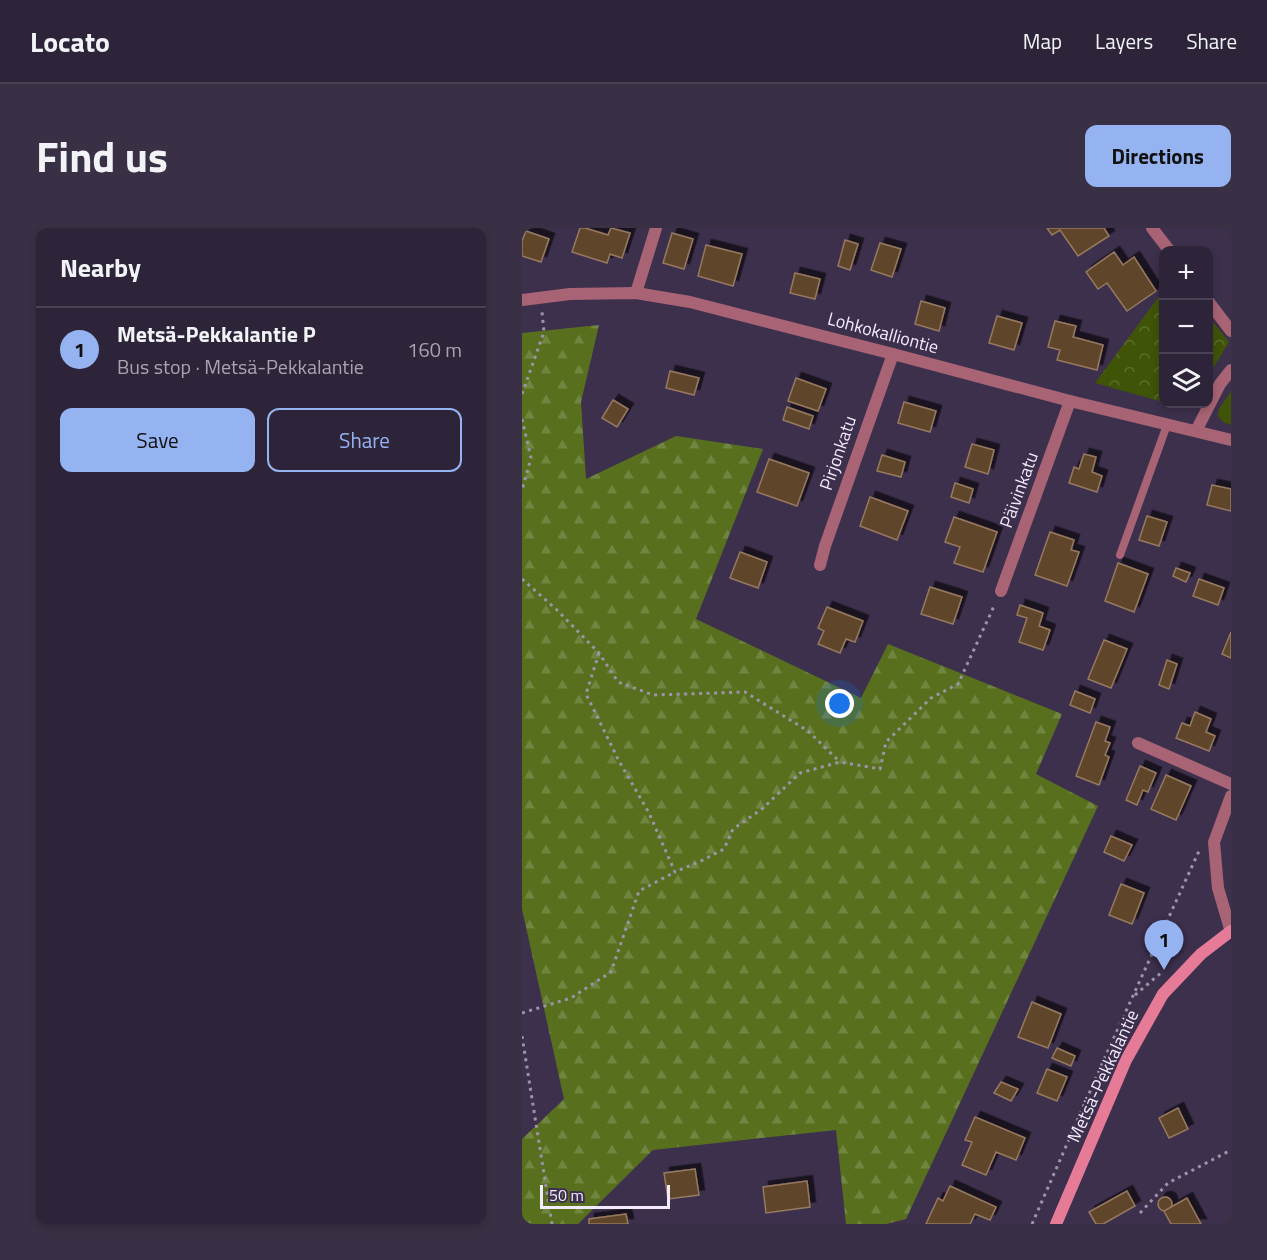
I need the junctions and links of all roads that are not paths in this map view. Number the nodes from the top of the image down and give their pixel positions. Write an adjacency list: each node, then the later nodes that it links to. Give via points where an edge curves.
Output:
1 (656, 228): 4 (street)
2 (1152, 228): 3 (street)
3 (1166, 246)
4 (636, 293): 5 (street, Lohkokalliontie, via 570,294); 8 (street, Lohkokalliontie, via 690,302)
5 (522, 300)
6 (1213, 307): 7 (street)
7 (1231, 331)
8 (893, 354): 10 (street, Lohkokalliontie); 15 (street, Pirjonkatu)
9 (1231, 370): 12 (street)
10 (1070, 401): 11 (street, Lohkokalliontie); 16 (street, Päivinkatu)
11 (1167, 425): 12 (street, Lohkokalliontie); 14 (lane)
12 (1196, 431): 13 (street, Lohkokalliontie)
13 (1231, 440)
14 (1120, 555)
15 (820, 566)
16 (1001, 591)
17 (1138, 743): 18 (street)
18 (1231, 784)
19 (1231, 796): 20 (street, Metsä-Pekkalantie, via 1214,842 1218,888)
20 (1231, 932): 21 (street, Metsä-Pekkalantie, via 1202,954 1163,994 1126,1060)
21 (1056, 1224)

